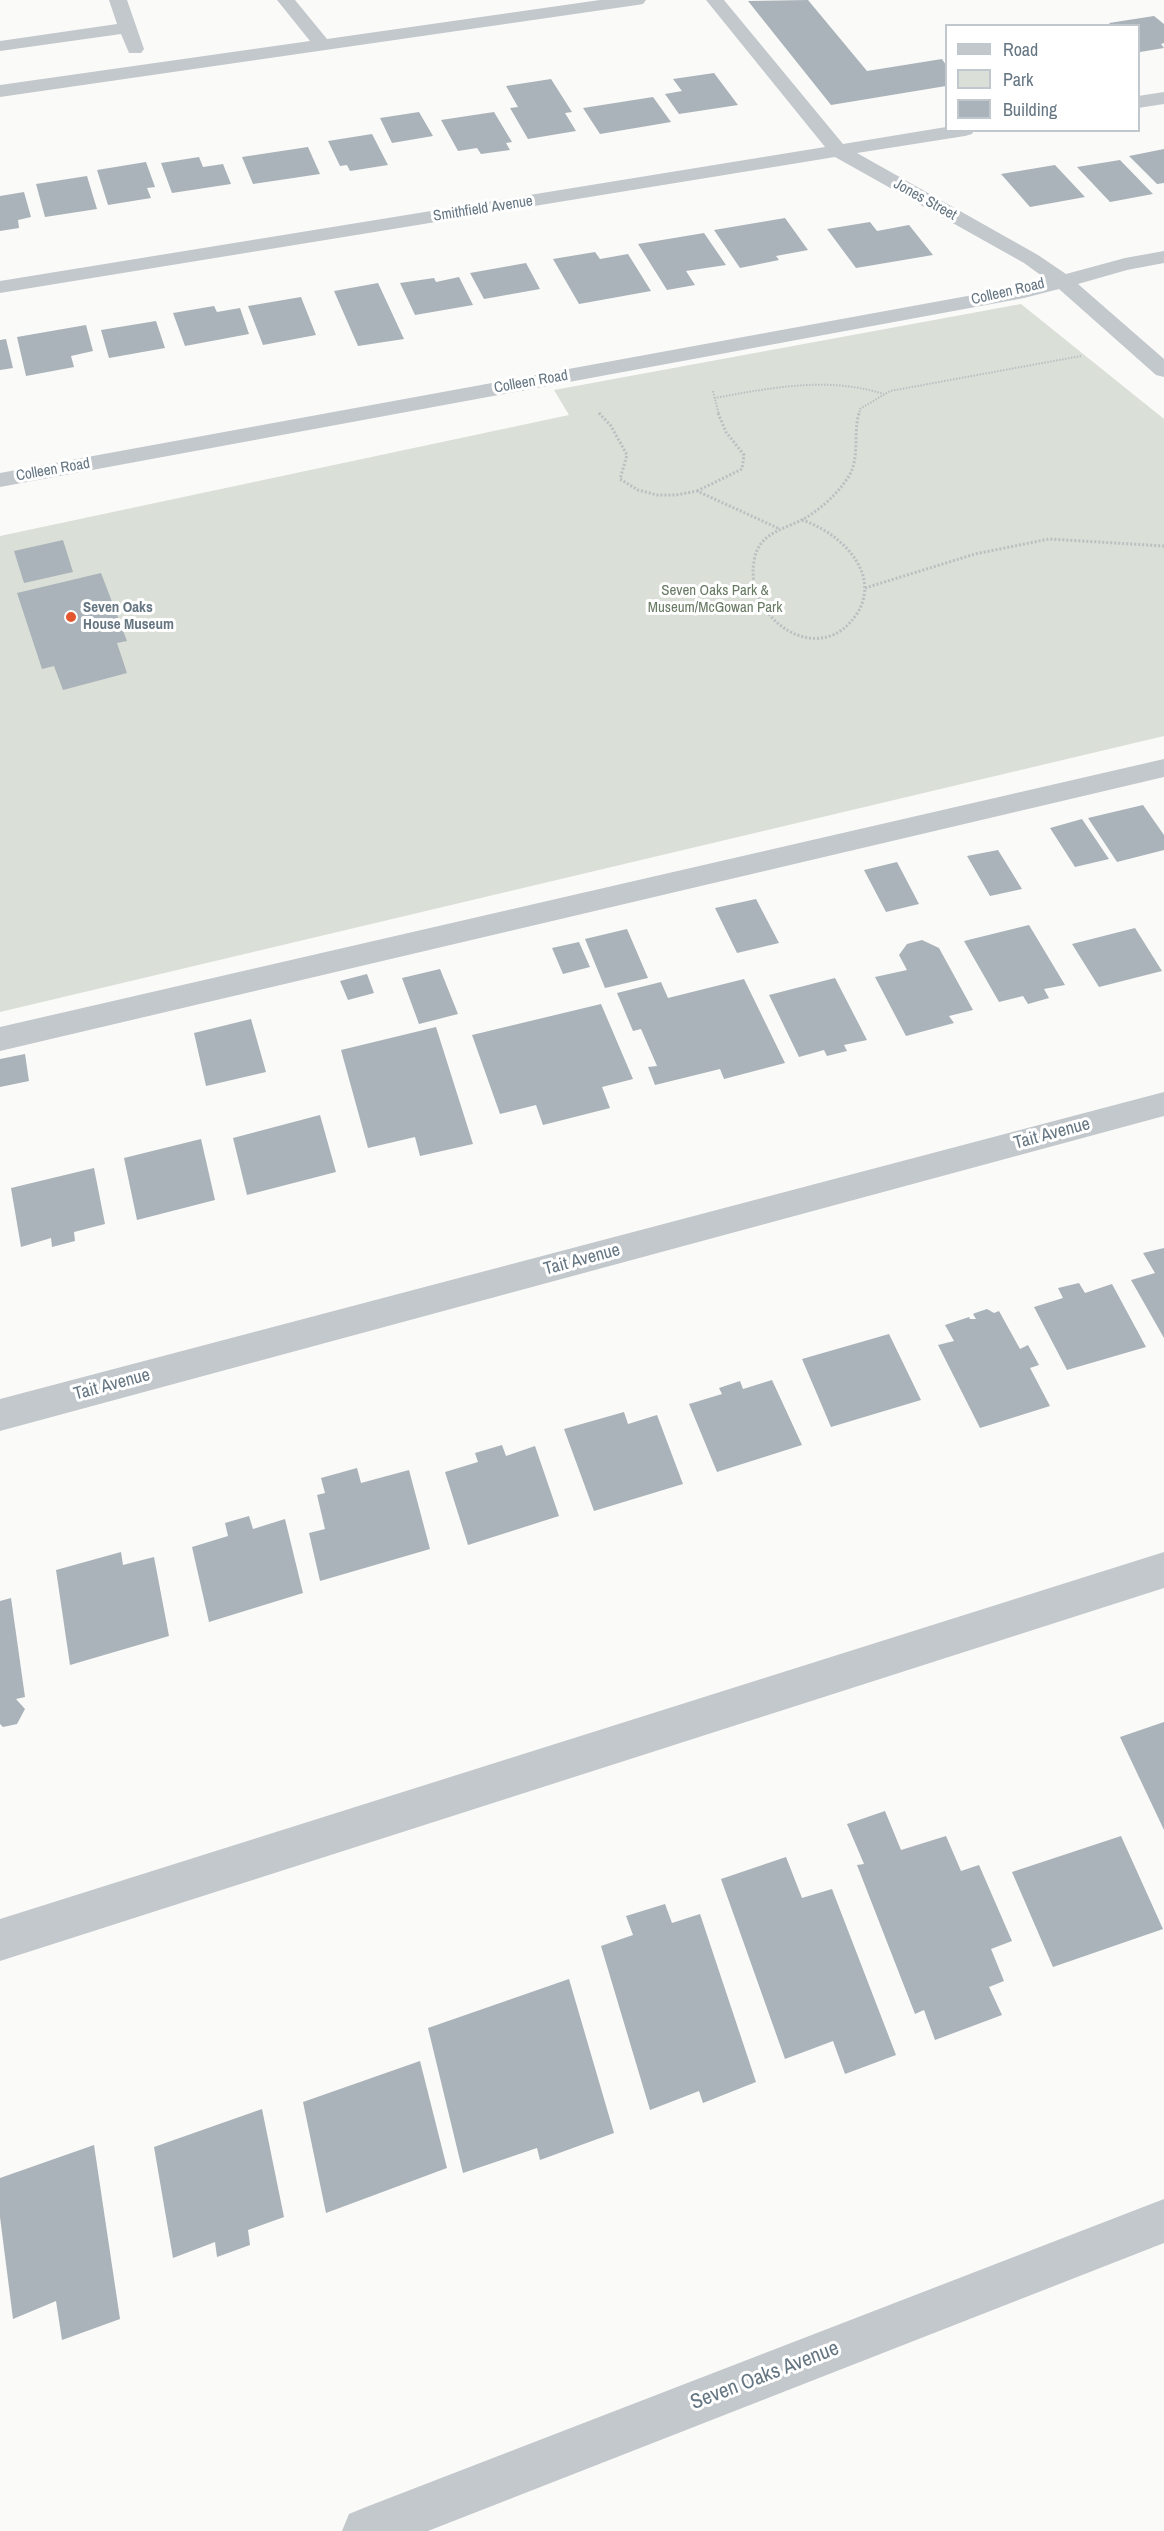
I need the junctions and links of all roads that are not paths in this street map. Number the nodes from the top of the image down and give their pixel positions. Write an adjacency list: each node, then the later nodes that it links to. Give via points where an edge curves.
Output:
1 (118, 0): 5 (street)
2 (286, 0): 6 (street)
3 (637, 0): 6 (street)
4 (715, 0): 13 (street, Jones Street)
5 (127, 28): 7 (street); 8 (street)
6 (323, 45): 8 (street)
7 (0, 46)
8 (142, 71): 9 (street)
9 (0, 92)
10 (1164, 98): 11 (street)
11 (1140, 102)
12 (953, 132): 13 (street, Smithfield Avenue)
13 (838, 151): 15 (street, Jones Street, via 1031,259); 16 (street, Smithfield Avenue)
14 (1164, 257): 15 (street, Colleen Road)
15 (1061, 280): 17 (street, Jones Street); 18 (street, Colleen Road, via 1012,294)
16 (0, 286)
17 (1164, 370)
18 (0, 480)
19 (1164, 768): 20 (street)
20 (0, 1039)
21 (1164, 1104): 22 (street, Tait Avenue)
22 (0, 1415)
23 (1164, 1570): 24 (street)
24 (0, 1940)
25 (1164, 2222): 26 (street, Seven Oaks Avenue)
26 (366, 2531)

